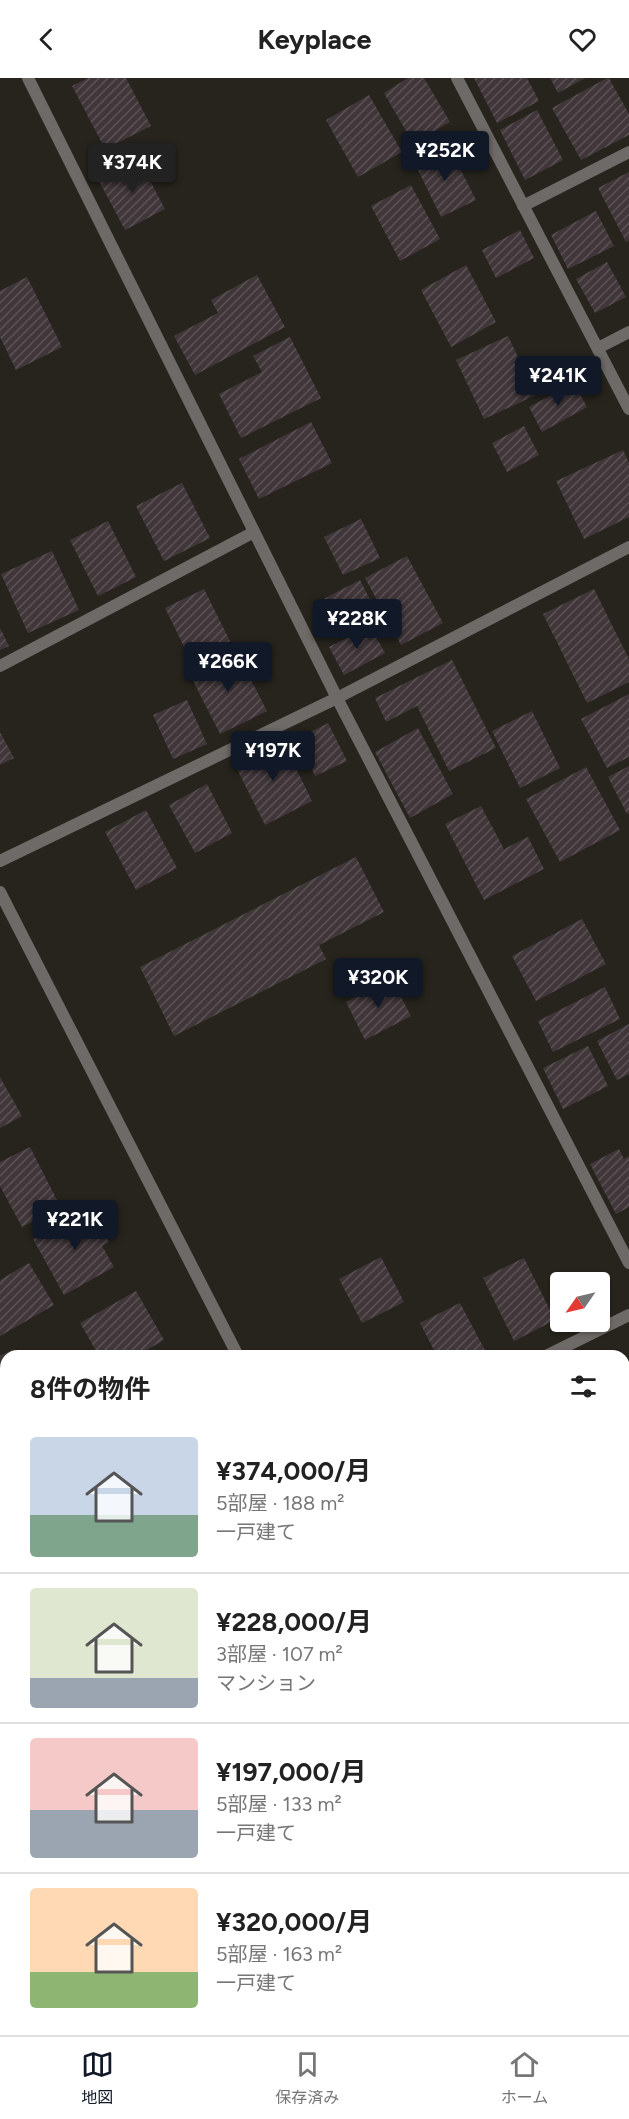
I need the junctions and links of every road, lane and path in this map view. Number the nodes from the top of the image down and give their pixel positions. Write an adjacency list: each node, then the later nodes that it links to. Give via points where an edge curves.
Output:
1 (28, 78): 8 (street)
2 (457, 78): 4 (street)
3 (629, 152): 4 (street)
4 (523, 206): 6 (street)
5 (629, 332): 6 (street)
6 (598, 348): 7 (street)
7 (629, 409)
8 (254, 532): 10 (street); 11 (street)
9 (629, 547): 11 (street)
10 (0, 666)
11 (337, 698): 12 (street); 14 (street)
12 (0, 861)
13 (0, 892): 16 (street)
14 (629, 1263)
15 (629, 1315): 17 (street)
16 (235, 1350)
17 (558, 1350)

